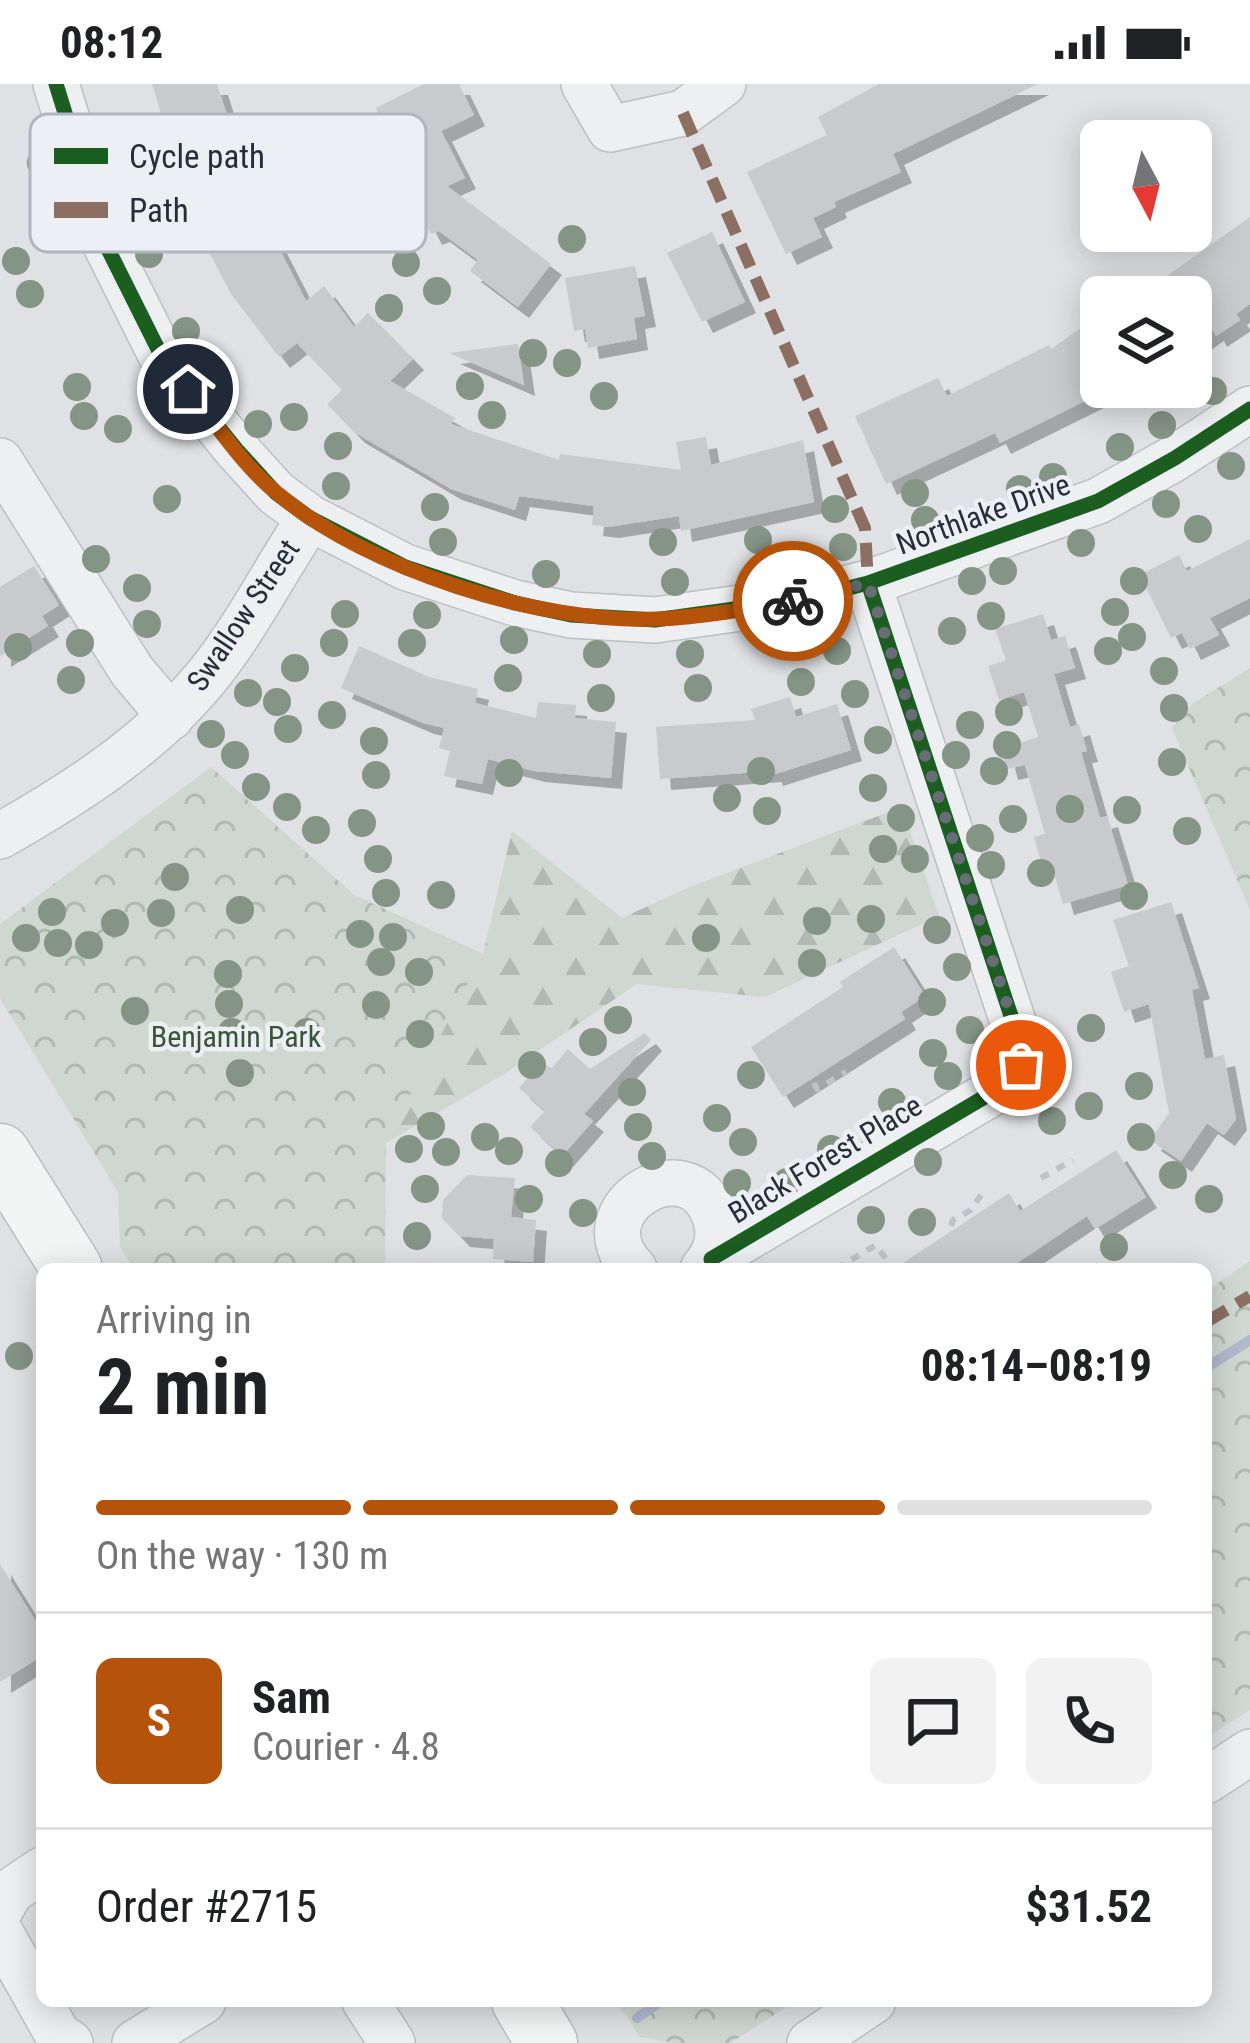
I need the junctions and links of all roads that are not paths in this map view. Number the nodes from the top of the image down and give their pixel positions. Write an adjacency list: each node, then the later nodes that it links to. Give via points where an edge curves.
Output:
1 (56, 84): 4 (street, Northlake Drive)
2 (584, 84): 3 (street, via 610,129 683,113)
3 (723, 84)
4 (65, 114)
5 (110, 252): 8 (street, Northlake Drive, via 164,359 276,493)
6 (1250, 409): 9 (street, Northlake Drive, via 1098,501)
7 (0, 461): 10 (street, via 132,671)
8 (310, 518): 9 (street, Northlake Drive, via 405,568 571,615 655,620 723,613); 10 (street, Swallow Street)
9 (868, 583): 16 (street, Black Forest Place, via 1022,1063 1010,1082)
10 (171, 717): 11 (street, Swallow Street, via 101,774)
11 (0, 836)
12 (0, 1154): 13 (main road)
13 (68, 1263)
14 (630, 1263): 15 (street, Black Forest Place, via 621,1216 641,1190 678,1184 711,1206 718,1223)
15 (707, 1263)
16 (709, 1263)
17 (1250, 1752): 18 (street)
18 (1212, 1777)
19 (36, 1874): 20 (street)
20 (0, 1910)
21 (0, 1932): 22 (street)
22 (36, 1997)
23 (42, 2007): 28 (street)
24 (193, 2007): 29 (street)
25 (369, 2007): 30 (street)
26 (526, 2007): 31 (main road)
27 (864, 2007): 32 (street)
28 (70, 2043)
29 (135, 2043)
30 (392, 2043)
31 (547, 2043)
32 (810, 2043)

